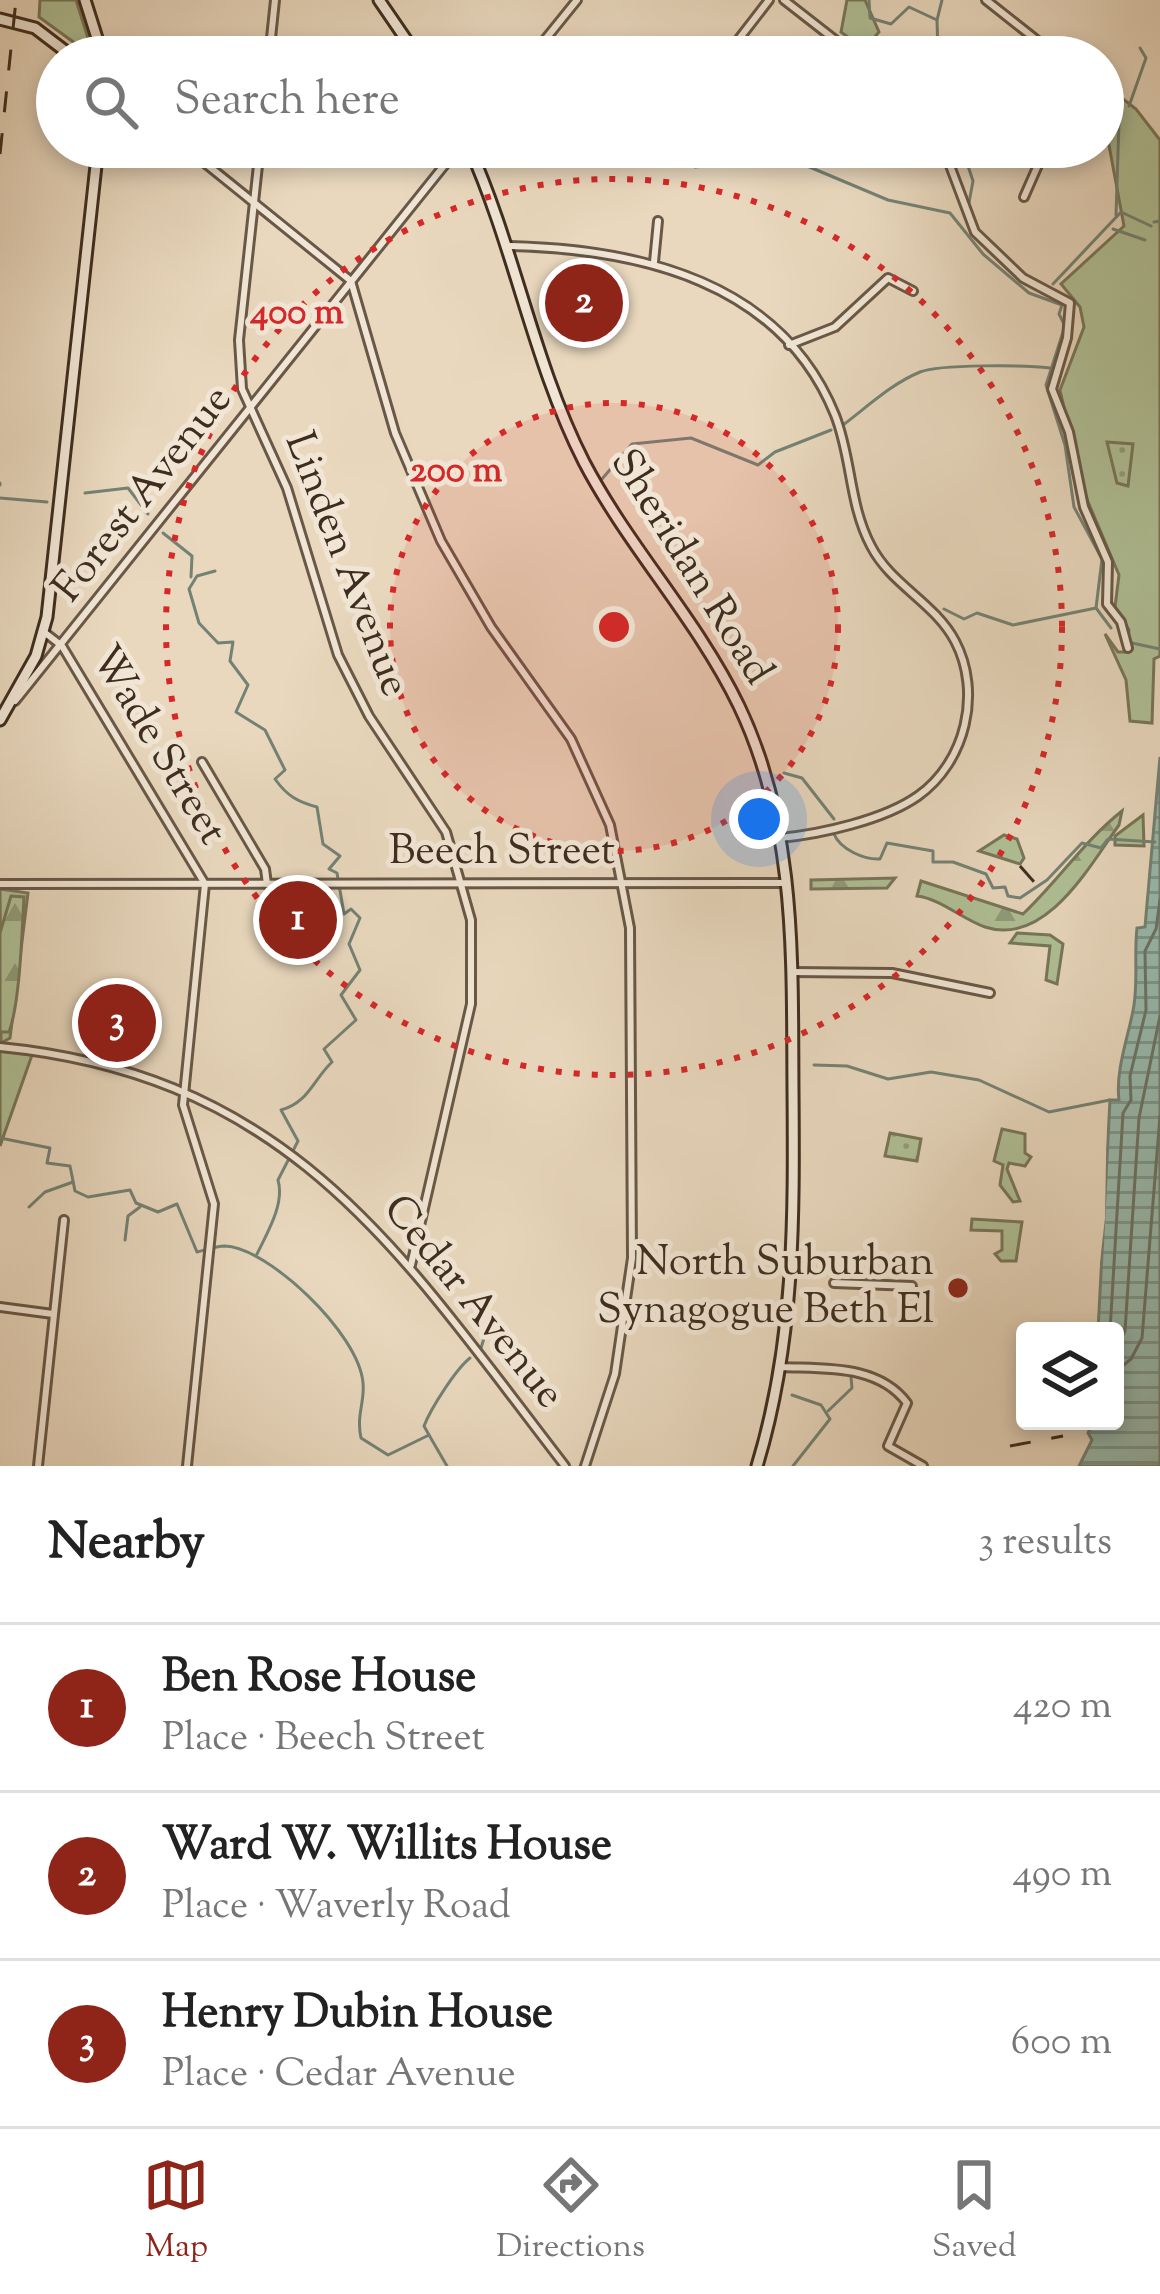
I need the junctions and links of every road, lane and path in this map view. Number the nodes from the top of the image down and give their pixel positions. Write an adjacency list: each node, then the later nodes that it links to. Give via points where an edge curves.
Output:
1 (85, 0): 10 (street)
2 (275, 0): 11 (street)
3 (380, 0): 12 (street)
4 (577, 0): 13 (street)
5 (769, 0): 14 (street)
6 (784, 0): 15 (street)
7 (986, 0): 16 (street)
8 (0, 19): 9 (street)
9 (45, 36)
10 (97, 36)
11 (271, 36)
12 (404, 36)
13 (548, 36)
14 (741, 36)
15 (830, 36)
16 (1031, 36)
17 (96, 168): 33 (street)
18 (211, 168): 25 (street)
19 (258, 168): 25 (street, Linden Avenue)
20 (442, 168): 29 (street, Forest Avenue)
21 (478, 168): 27 (street, Sheridan Road)
22 (951, 168): 35 (street, via 975,232 1023,278 1070,303 1052,389 1108,562 1107,604)
23 (1037, 168): 24 (street)
24 (1024, 197)
25 (254, 202): 29 (street); 32 (street, Linden Avenue, via 238,364)
26 (658, 221): 28 (street)
27 (510, 246): 28 (street); 39 (street, Sheridan Road, via 548,375 584,461 740,707)
28 (653, 262): 31 (street, via 732,295)
29 (351, 281): 32 (street, Forest Avenue); 41 (street, via 419,495 462,580 586,766)
30 (913, 291): 31 (street, via 888,278 836,327)
31 (789, 345): 39 (street, via 829,402 863,532 954,640 969,704 953,754 921,794 876,815)
32 (250, 409): 34 (street, Forest Avenue); 40 (street, Linden Avenue, via 287,488 338,655 428,800)
33 (44, 632): 34 (street, Wade Street); 36 (street)
34 (62, 646): 36 (street, Forest Avenue); 44 (street, Wade Street)
35 (1128, 648)
36 (8, 709): 37 (street)
37 (0, 720)
38 (202, 762): 45 (street)
39 (780, 838): 42 (street, Sheridan Road)
40 (463, 883): 41 (street, Beech Street); 45 (street, Beech Street); 51 (street, Linden Avenue, via 474,952 471,1004)
41 (625, 883): 42 (street, Beech Street); 60 (street, via 632,1258 614,1374)
42 (787, 883): 46 (street, Sheridan Road)
43 (0, 884): 44 (street, Beech Street)
44 (205, 884): 45 (street, Beech Street); 49 (street, Wade Street)
45 (267, 884)
46 (793, 972): 47 (street, via 892,974); 56 (street, Sheridan Road, via 794,1245)
47 (990, 993)
48 (0, 1047): 49 (street, Cedar Avenue, via 88,1061)
49 (183, 1093): 51 (street, Cedar Avenue, via 313,1170); 58 (street, Wade Street, via 214,1204)
50 (64, 1220): 55 (street)
51 (411, 1264): 59 (street, Cedar Avenue)
52 (834, 1283): 53 (street)
53 (911, 1286)
54 (0, 1307): 55 (street)
55 (53, 1313): 57 (street)
56 (781, 1367): 61 (street, Sheridan Road); 62 (street, via 856,1371 900,1393 907,1402 888,1447)
57 (38, 1466)
58 (187, 1466)
59 (565, 1466)
60 (585, 1466)
61 (758, 1466)
62 (923, 1466)

